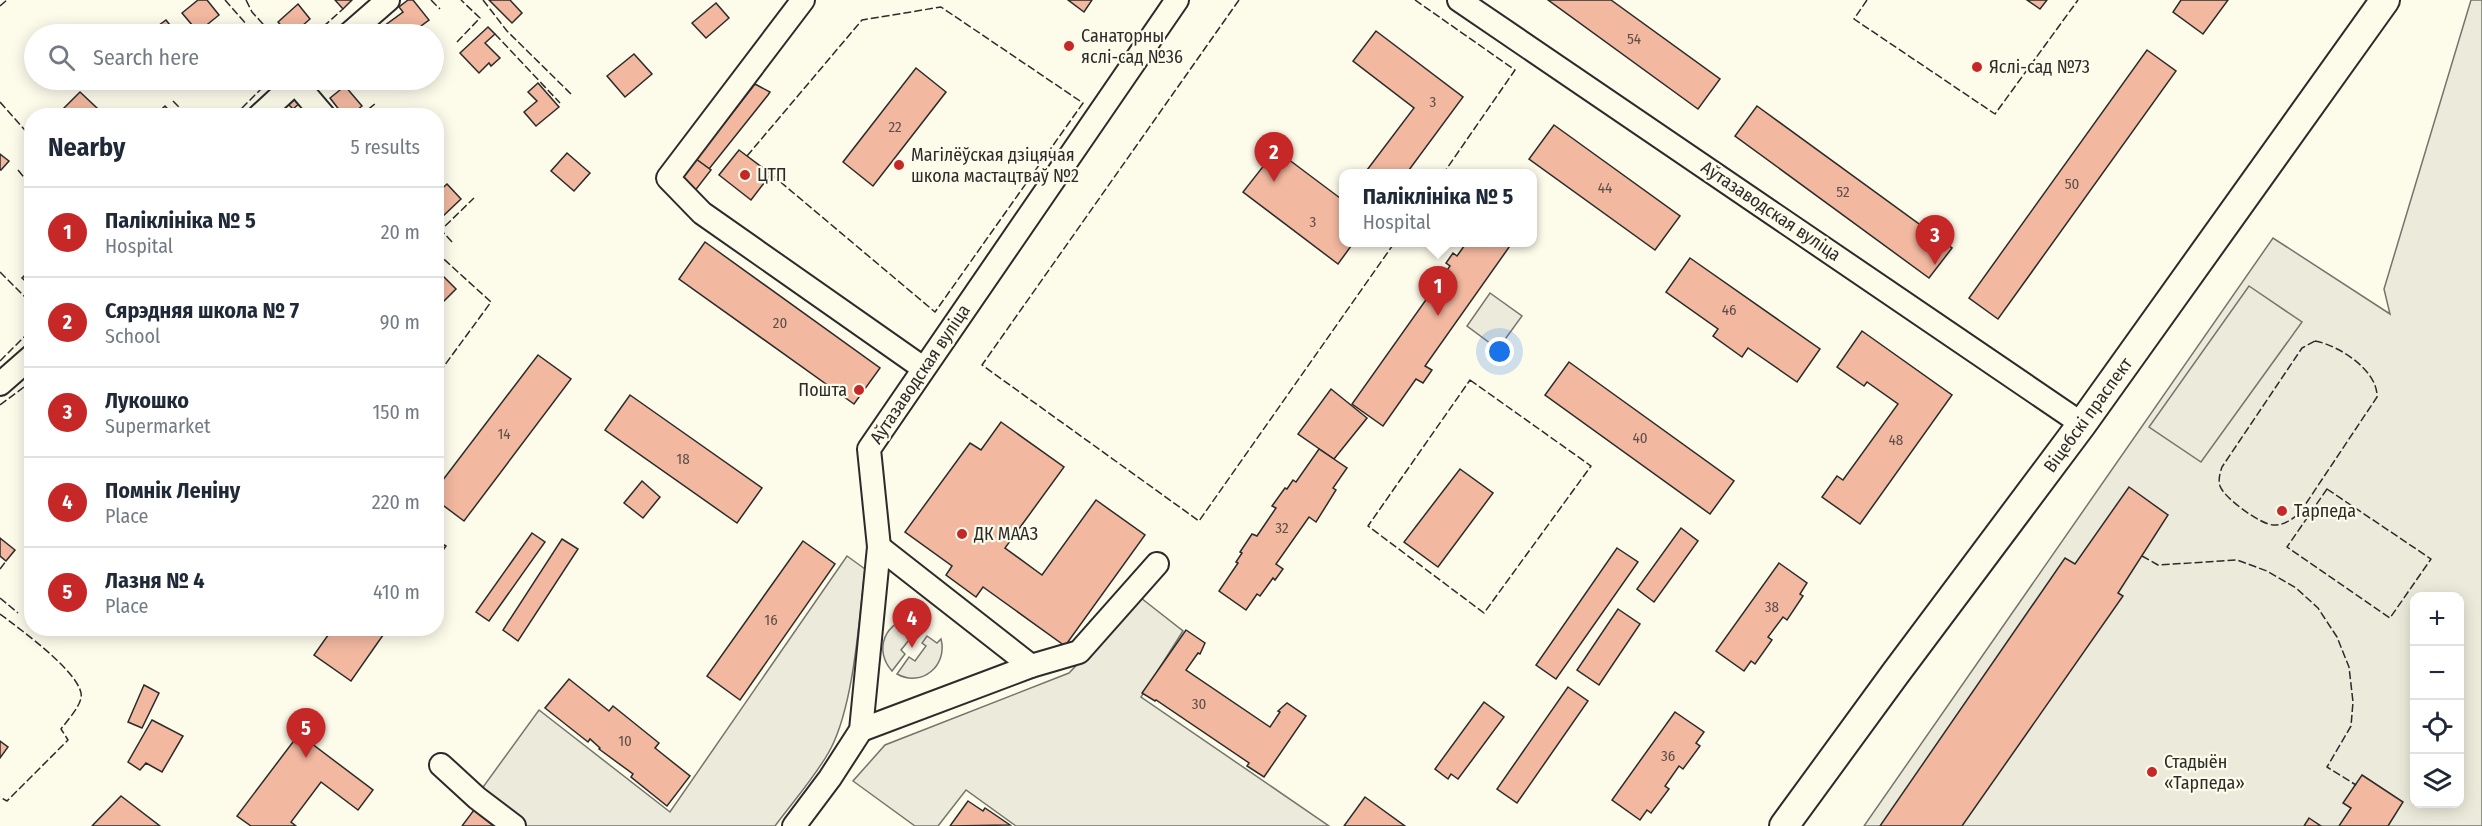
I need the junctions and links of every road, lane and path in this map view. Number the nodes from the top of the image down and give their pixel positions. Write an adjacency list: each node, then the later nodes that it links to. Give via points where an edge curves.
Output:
1 (388, 0): 6 (street)
2 (803, 0): 12 (street, via 668,178 702,213)
3 (1177, 0): 12 (street, Аўтазаводская вуліца)
4 (1459, 0): 14 (street, Аўтазаводская вуліца)
5 (2385, 0): 14 (main road, Віцебскі праспект)
6 (360, 24)
7 (287, 90): 9 (street)
8 (304, 90): 10 (street)
9 (268, 108)
10 (318, 108)
11 (24, 363): 13 (street)
12 (923, 368): 15 (street, Аўтазаводская вуліца, via 869,449)
13 (0, 384)
14 (2082, 424): 22 (main road, Віцебскі праспект)
15 (879, 547): 17 (street); 18 (street, Аўтазаводская вуліца)
16 (1158, 564): 17 (street, via 1079,652)
17 (1031, 666): 18 (street)
18 (861, 730): 21 (street, Аўтазаводская вуліца)
19 (441, 765): 20 (street)
20 (514, 826)
21 (794, 826)
22 (1784, 826)

